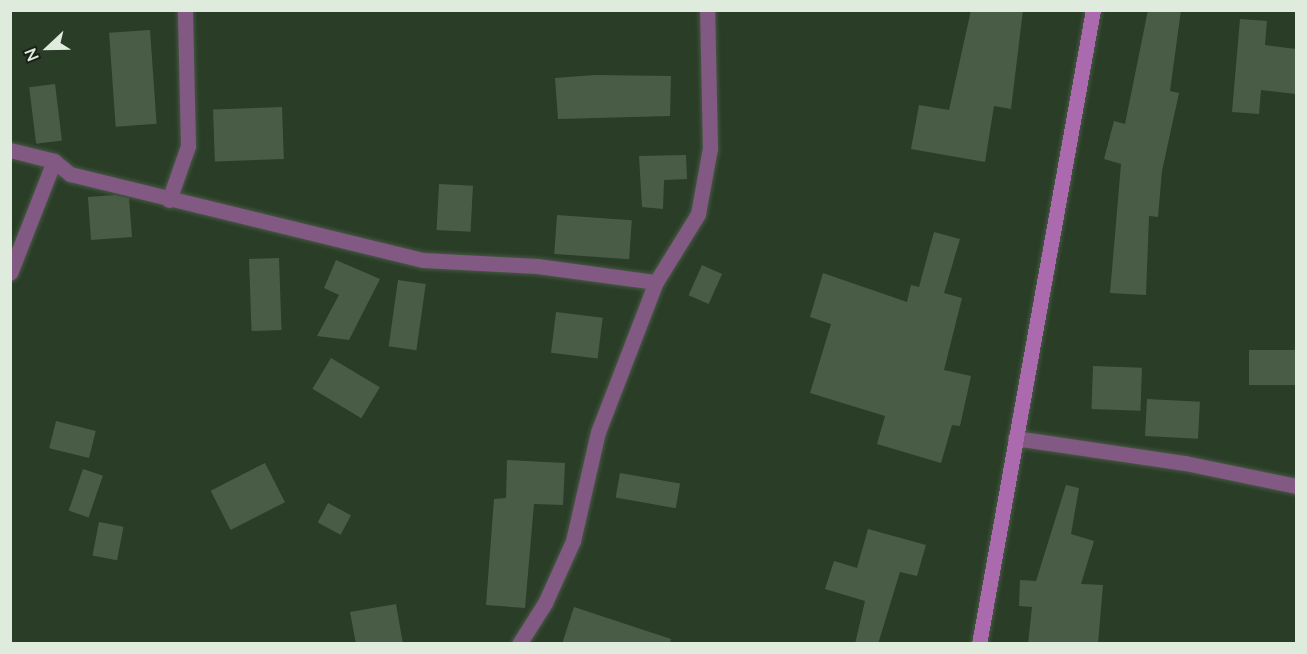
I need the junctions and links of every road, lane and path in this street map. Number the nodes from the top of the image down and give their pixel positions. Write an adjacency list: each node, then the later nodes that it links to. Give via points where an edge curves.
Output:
1 (185, 10): 6 (street, via 188,146)
2 (707, 10): 8 (street, via 710,148 698,214)
3 (1093, 10): 9 (main road)
4 (10, 150): 5 (street)
5 (54, 161): 6 (street, via 70,174); 7 (street)
6 (169, 200): 8 (street, via 280,228 342,236 423,260 537,266)
7 (10, 273)
8 (656, 282): 11 (street, via 598,432 573,541 545,603)
9 (1015, 438): 10 (street, via 1185,463); 12 (main road)
10 (1296, 486)
11 (519, 644)
12 (979, 644)

